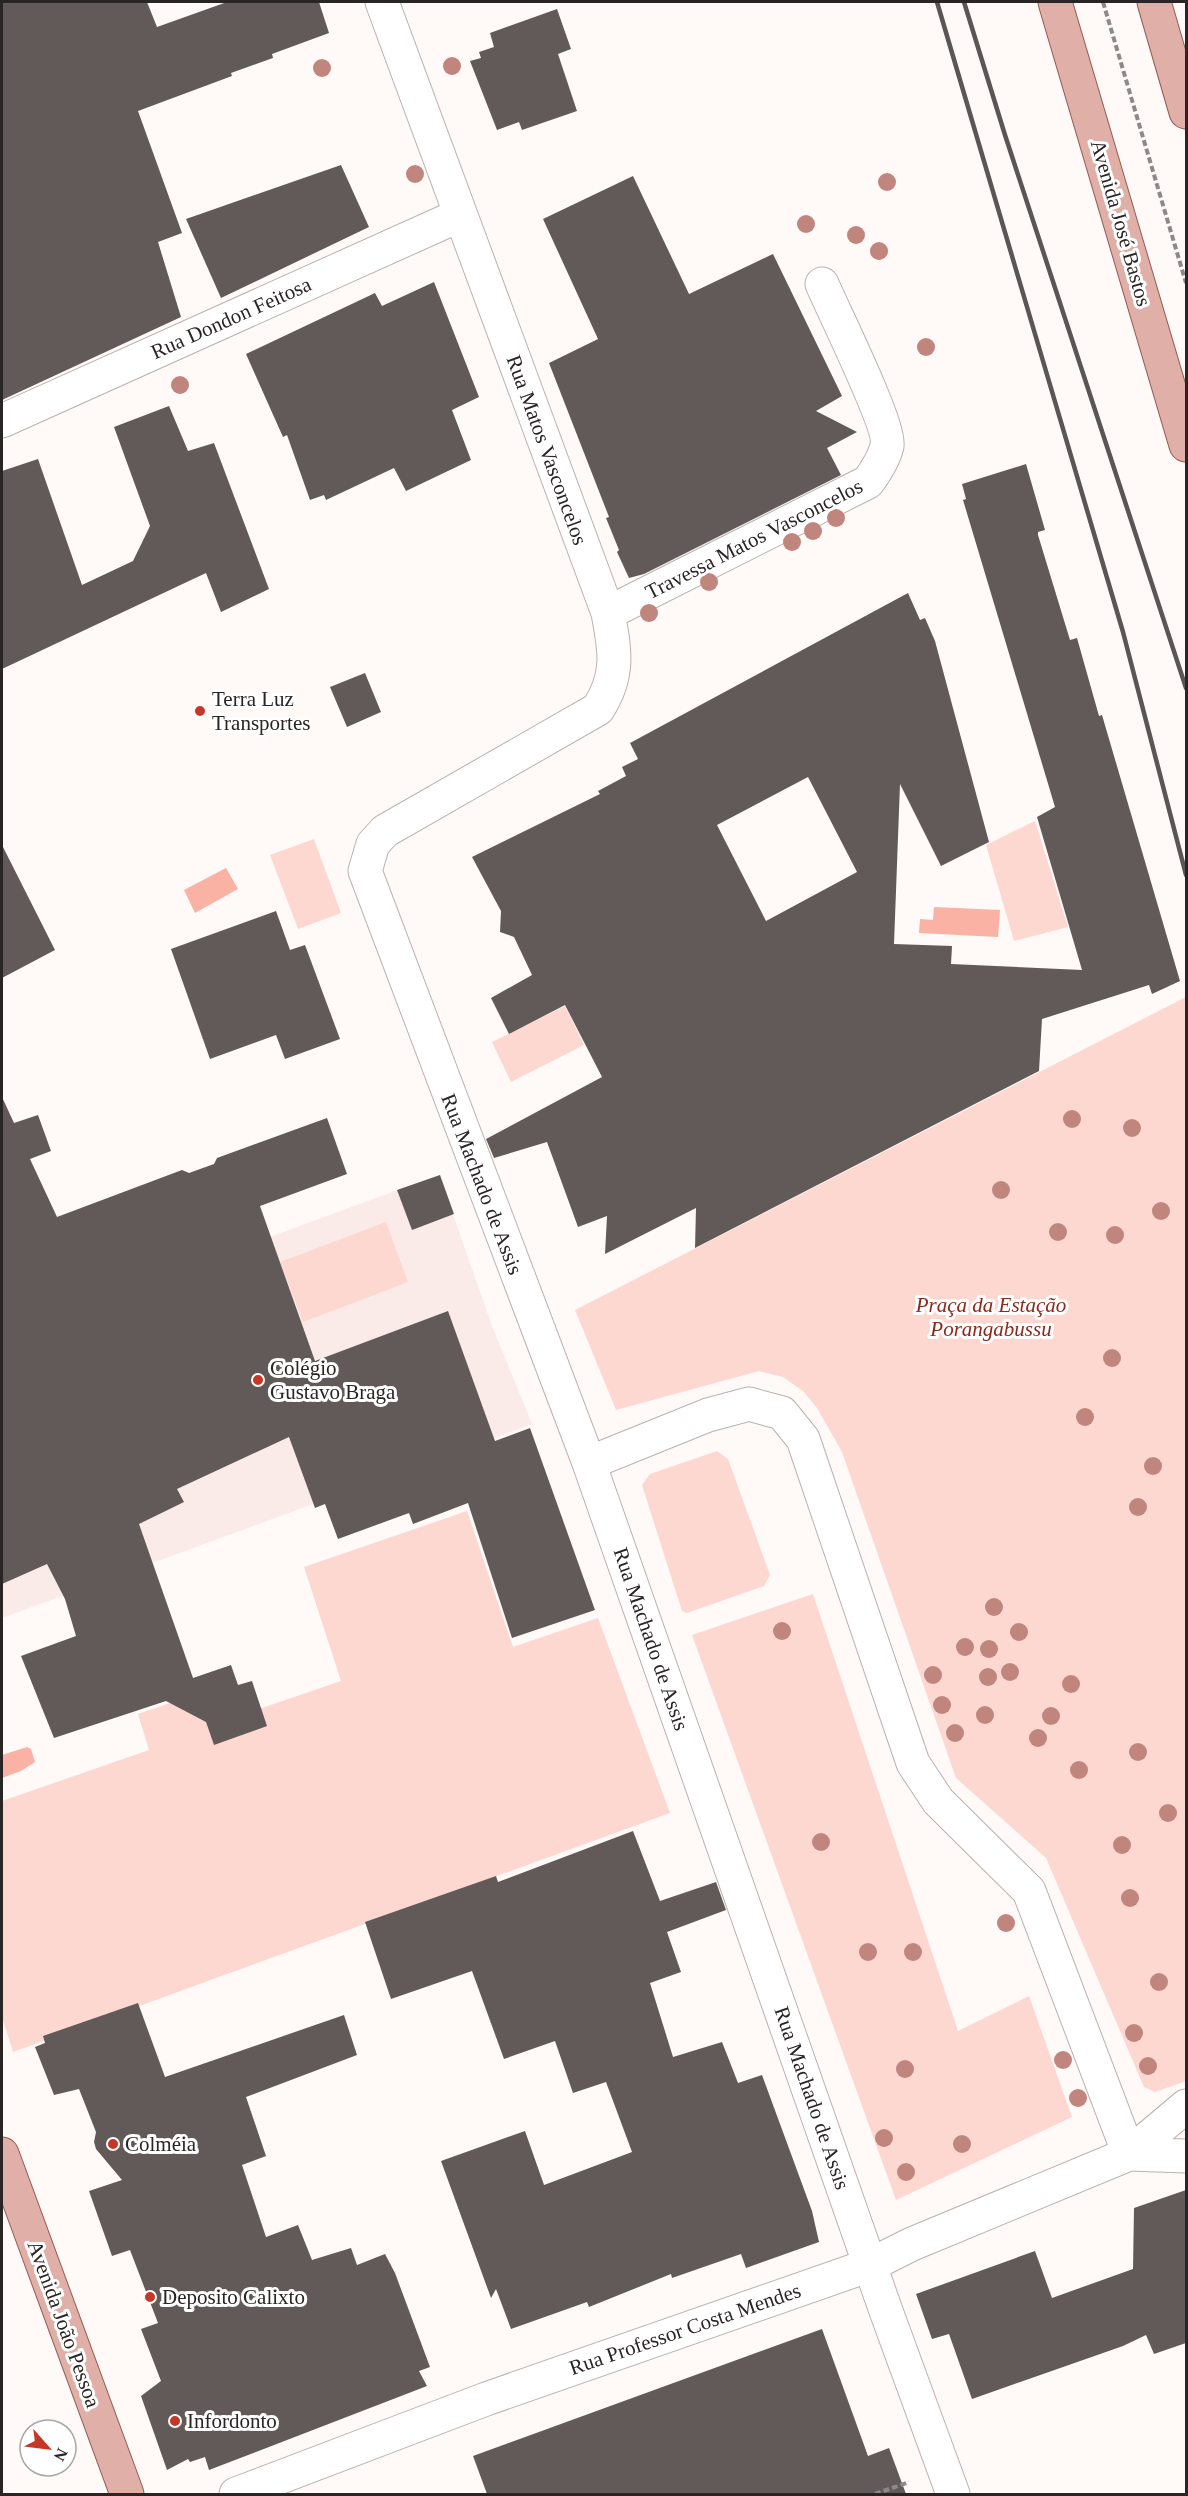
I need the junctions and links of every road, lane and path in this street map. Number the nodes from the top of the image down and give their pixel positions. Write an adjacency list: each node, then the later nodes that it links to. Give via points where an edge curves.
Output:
1 (382, 2): 6 (street, Rua Matos Vasconcelos)
2 (1055, 2): 10 (main road, Avenida José Bastos)
3 (1103, 2): 7 (path)
4 (1154, 2): 5 (main road)
5 (1186, 112)
6 (460, 215): 9 (street, Rua Dondon Feitosa); 11 (street, Rua Matos Vasconcelos)
7 (1186, 283)
8 (822, 284): 11 (street, Travessa Matos Vasconcelos, via 874,399 888,443 879,466 868,482)
9 (2, 421)
10 (1186, 446)
11 (608, 613): 12 (street, Rua Matos Vasconcelos, via 616,657 606,696 598,709)
12 (421, 809): 13 (street, Rua Machado de Assis, via 385,831 373,844 365,871)
13 (589, 1463): 16 (street, via 749,1404 782,1413 803,1439 913,1762 939,1801 1029,1891); 18 (street, Rua Machado de Assis)
14 (1186, 2106): 16 (street, Rua Professor Costa Mendes)
15 (2, 2154): 19 (main road, Avenida João Pessoa)
16 (1129, 2154): 17 (street, Rua Professor Costa Mendes); 18 (street, Rua Professor Costa Mendes)
17 (1186, 2156)
18 (870, 2265): 20 (street, Rua Professor Costa Mendes, via 486,2399); 21 (street, Rua Machado de Assis)
19 (127, 2494)
20 (236, 2494)
21 (954, 2494)

